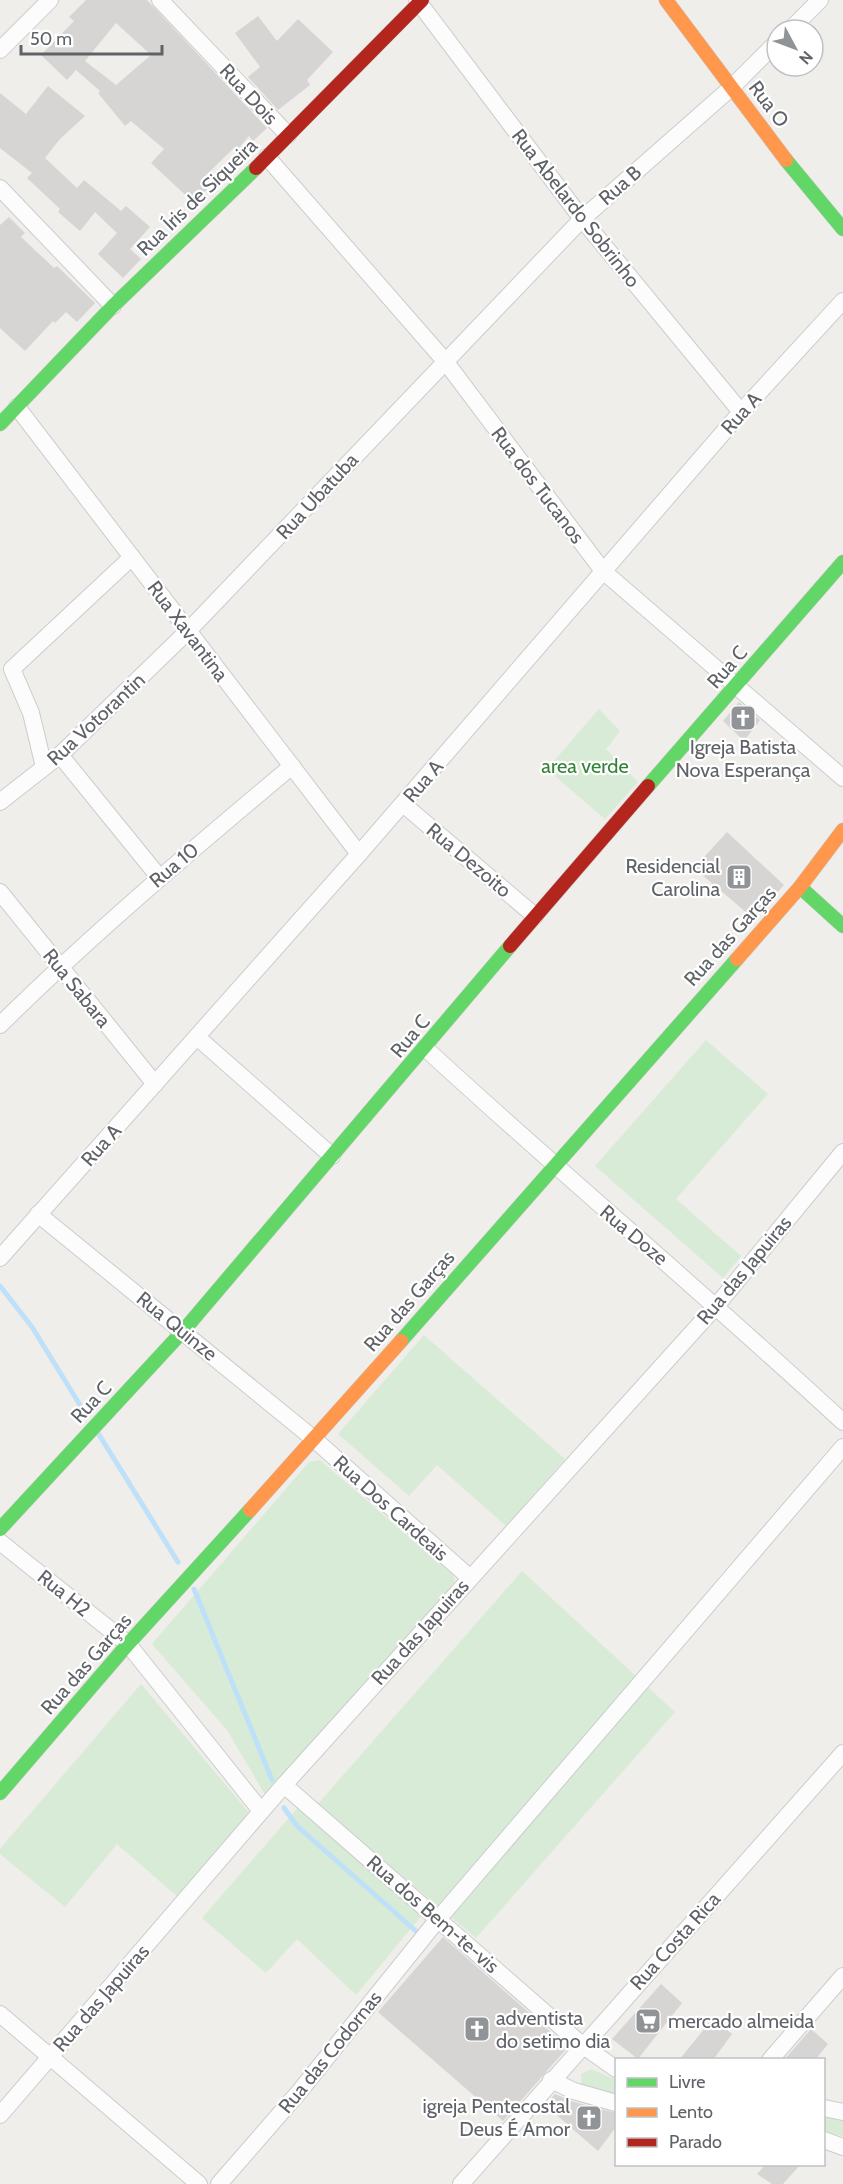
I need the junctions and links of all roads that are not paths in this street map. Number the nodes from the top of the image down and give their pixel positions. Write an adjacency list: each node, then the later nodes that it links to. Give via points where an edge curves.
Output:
1 (50, 0): 7 (street)
2 (160, 0): 10 (street, Rua Dois)
3 (666, 0): 9 (street, Rua O)
4 (820, 0): 6 (street)
5 (419, 1): 10 (street, Rua Íris de Siqueira); 13 (street, Rua Abelardo Sobrinho)
6 (802, 18)
7 (0, 50)
8 (765, 54): 9 (street, Rua B)
9 (732, 87): 13 (street, Rua B); 14 (street, Rua O)
10 (288, 135): 11 (street, Rua Íris de Siqueira)
11 (267, 157): 16 (street, Rua Íris de Siqueira); 17 (street, Rua dos Tucanos)
12 (0, 188): 16 (street)
13 (582, 219): 17 (street, Rua B); 19 (street, Rua Abelardo Sobrinho)
14 (843, 229)
15 (843, 301): 19 (street, Rua A)
16 (113, 306): 18 (street, Rua Íris de Siqueira)
17 (445, 361): 23 (street, Rua dos Tucanos); 24 (street, Rua Ubatuba)
18 (17, 407): 20 (street, Rua Íris de Siqueira); 21 (street, Rua Xavantina)
19 (741, 412): 23 (street, Rua A)
20 (0, 424)
21 (132, 557): 24 (street, Rua Xavantina); 28 (street, via 12,669 31,713)
22 (843, 562): 25 (street, Rua C)
23 (603, 571): 25 (street, Rua dos Tucanos); 31 (street, Rua A)
24 (188, 631): 26 (street, Rua Votorantin); 27 (street, Rua Xavantina)
25 (736, 687): 29 (street, Rua dos Tucanos); 37 (street, Rua C)
26 (60, 754): 28 (street, Rua Votorantin); 34 (street)
27 (292, 766): 33 (street, Rua Xavantina); 34 (street, Rua 10)
28 (44, 767): 30 (street, Rua Votorantin)
29 (843, 778)
30 (0, 802)
31 (403, 804): 33 (street, Rua A); 37 (street, Rua Dezoito)
32 (843, 830): 35 (street, Rua das Garças)
33 (359, 854): 41 (street, Rua A)
34 (159, 877): 39 (street, Rua 10)
35 (800, 887): 38 (street); 46 (street, Rua das Garças)
36 (0, 892): 39 (street, Rua Sabara)
37 (536, 916): 42 (street, Rua C)
38 (843, 926)
39 (59, 967): 40 (street); 43 (street, Rua Sabara)
40 (0, 1025)
41 (197, 1037): 43 (street, Rua A); 45 (street)
42 (425, 1048): 45 (street, Rua C); 46 (street, Rua Doze)
43 (155, 1084): 47 (street, Rua A)
44 (843, 1152): 49 (street, Rua das Japuiras)
45 (332, 1156): 50 (street, Rua C)
46 (553, 1166): 49 (street, Rua Doze); 52 (street, Rua das Garças)
47 (38, 1214): 48 (street, Rua A); 50 (street, Rua Quinze)
48 (0, 1258)
49 (717, 1305): 51 (street, Rua Doze); 56 (street, Rua das Japuiras)
50 (184, 1330): 52 (street, Rua Quinze); 54 (street, Rua C)
51 (843, 1422)
52 (314, 1439): 56 (street, Rua Dos Cardeais); 57 (street, Rua das Garças)
53 (843, 1447): 62 (street, Rua das Codornas)
54 (0, 1529)
55 (0, 1542): 57 (street, Rua H2)
56 (469, 1577): 59 (street, Rua das Japuiras)
57 (128, 1644): 60 (street, Rua das Garças); 61 (street, Rua H2)
58 (843, 1753): 65 (street, Rua Costa Rica)
59 (284, 1785): 61 (street, Rua das Japuiras); 62 (street, Rua dos Bem-te-vis)
60 (0, 1793)
61 (261, 1811): 66 (street, Rua das Japuiras)
62 (440, 1918): 65 (street, Rua dos Bem-te-vis); 77 (street, Rua das Codornas)
63 (843, 1976): 67 (street)
64 (0, 2014): 66 (street)
65 (582, 2045): 68 (street, Rua dos Bem-te-vis); 69 (street, Rua Costa Rica)
66 (50, 2058): 73 (street, Rua das Japuiras); 76 (street)
67 (772, 2058)
68 (615, 2068)
69 (551, 2080): 70 (street); 78 (street, Rua Costa Rica)
70 (615, 2103)
71 (825, 2108): 72 (street)
72 (843, 2112)
73 (0, 2115)
74 (825, 2140): 75 (street)
75 (843, 2147)
76 (199, 2184)
77 (219, 2184)
78 (461, 2184)

